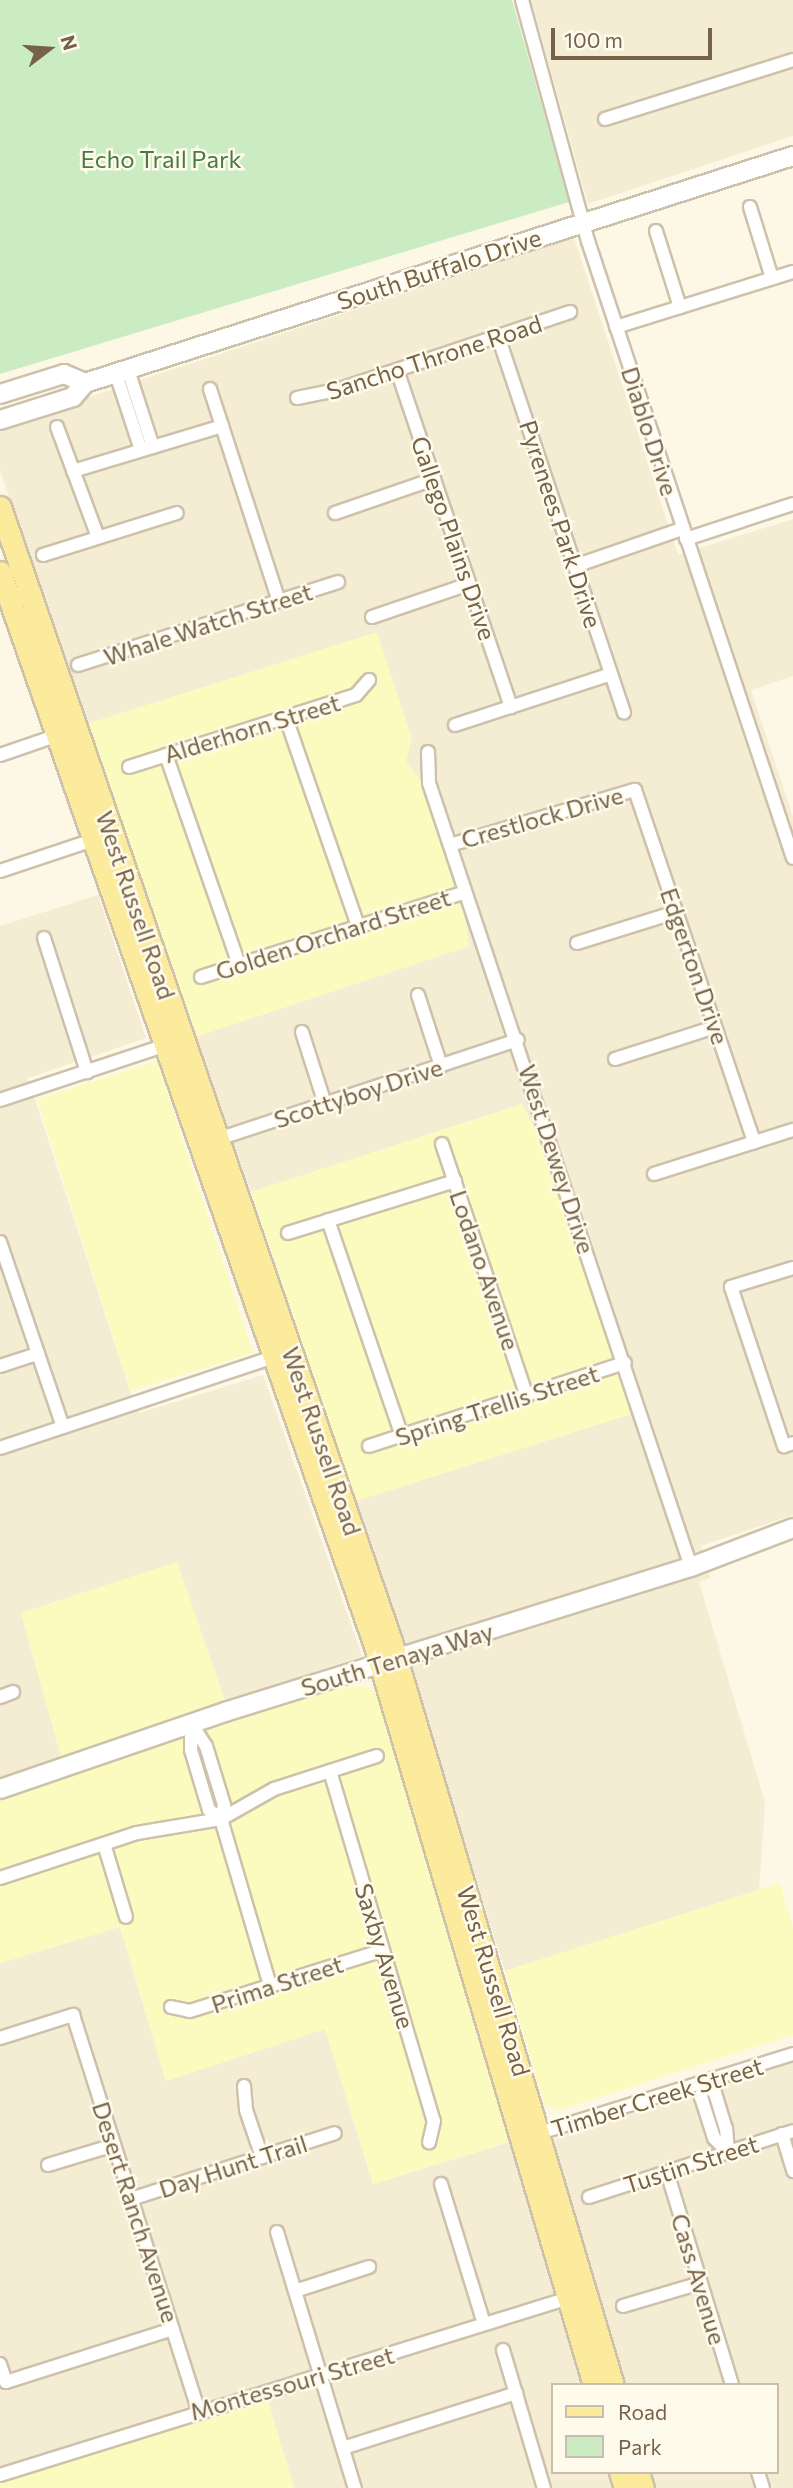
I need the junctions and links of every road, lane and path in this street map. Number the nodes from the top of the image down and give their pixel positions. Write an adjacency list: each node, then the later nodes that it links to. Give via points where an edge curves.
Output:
1 (522, 0): 6 (street, Diablo Drive)
2 (793, 60): 3 (street)
3 (605, 119)
4 (793, 156): 6 (street, South Buffalo Drive)
5 (750, 207): 9 (street)
6 (584, 222): 12 (street, Diablo Drive); 15 (street, South Buffalo Drive)
7 (656, 230): 10 (street)
8 (793, 272): 9 (street)
9 (772, 278): 10 (street)
10 (680, 307): 12 (street)
11 (570, 312): 13 (street, Sancho Throne Road)
12 (617, 327): 30 (street, Diablo Drive)
13 (498, 336): 14 (street, Sancho Throne Road); 33 (street, Pyrenees Park Drive)
14 (397, 370): 19 (street, Sancho Throne Road); 25 (street, Gallego Plains Drive)
15 (122, 372): 16 (street, South Buffalo Drive); 23 (street)
16 (85, 383): 18 (street, South Buffalo Drive, via 64,374); 20 (street, South Buffalo Drive, via 73,397)
17 (210, 389): 21 (street)
18 (0, 394)
19 (297, 398)
20 (0, 420)
21 (222, 426): 23 (street); 37 (street)
22 (57, 427): 24 (street)
23 (147, 449): 24 (street)
24 (73, 471): 31 (street)
25 (434, 479): 29 (street); 36 (street, Gallego Plains Drive)
26 (793, 504): 30 (street)
27 (0, 507): 46 (main road, West Russell Road)
28 (177, 513): 31 (street)
29 (335, 513)
30 (684, 534): 33 (street); 54 (street, Diablo Drive)
31 (98, 537): 32 (street)
32 (43, 555)
33 (575, 566): 40 (street, Pyrenees Park Drive)
34 (0, 572): 46 (main road, West Russell Road)
35 (338, 582): 37 (street, Whale Watch Street)
36 (469, 584): 38 (street); 42 (street, Gallego Plains Drive)
37 (279, 601): 39 (street, Whale Watch Street)
38 (372, 617)
39 (78, 665)
40 (611, 674): 42 (street); 43 (street, Pyrenees Park Drive)
41 (369, 680): 44 (street, Alderhorn Street, via 356,695)
42 (511, 707): 45 (street)
43 (624, 712)
44 (286, 718): 49 (street, Alderhorn Street); 58 (street)
45 (455, 725)
46 (66, 733): 48 (street); 52 (main road, West Russell Road); 67 (main road, West Russell Road)
47 (428, 752): 53 (street, West Dewey Drive, via 429,783)
48 (0, 755)
49 (166, 755): 50 (street, Alderhorn Street); 61 (street)
50 (130, 766)
51 (635, 790): 53 (street, Crestlock Drive); 57 (street, Edgerton Drive)
52 (93, 840): 55 (street); 67 (main road, West Russell Road)
53 (450, 845): 56 (street, West Dewey Drive)
54 (793, 858)
55 (0, 871)
56 (465, 892): 58 (street, Golden Orchard Street); 66 (street, West Dewey Drive)
57 (677, 912): 60 (street); 64 (street, Edgerton Drive)
58 (358, 926): 61 (street, Golden Orchard Street)
59 (44, 938): 70 (street)
60 (577, 943)
61 (239, 965): 62 (street, Golden Orchard Street)
62 (201, 977)
63 (418, 995): 69 (street)
64 (715, 1027): 68 (street); 75 (street, Edgerton Drive)
65 (302, 1032): 72 (street)
66 (518, 1040): 69 (street, Scottyboy Drive); 85 (street, West Dewey Drive)
67 (174, 1042): 70 (street); 74 (main road, West Russell Road)
68 (615, 1059)
69 (441, 1066): 72 (street, Scottyboy Drive)
70 (87, 1072): 71 (street)
71 (0, 1100)
72 (325, 1104): 74 (street, Scottyboy Drive)
73 (793, 1130): 75 (street)
74 (208, 1142): 84 (main road, West Russell Road)
75 (754, 1142): 77 (street)
76 (442, 1144): 78 (street, Lodano Avenue)
77 (654, 1174)
78 (454, 1181): 79 (street); 87 (street, Lodano Avenue)
79 (328, 1220): 80 (street); 89 (street)
80 (288, 1233)
81 (0, 1242): 83 (street)
82 (793, 1268): 90 (street, via 731,1287)
83 (38, 1354): 86 (street); 88 (street)
84 (282, 1355): 88 (street); 95 (main road, West Russell Road)
85 (625, 1363): 87 (street, Spring Trellis Street); 94 (street, West Dewey Drive)
86 (0, 1366)
87 (527, 1396): 89 (street, Spring Trellis Street)
88 (64, 1427): 92 (street)
89 (402, 1436): 91 (street, Spring Trellis Street)
90 (788, 1444)
91 (369, 1446)
92 (0, 1448)
93 (793, 1528): 94 (street, South Tenaya Way)
94 (691, 1567): 95 (street, South Tenaya Way)
95 (389, 1663): 98 (street, South Tenaya Way); 115 (main road, West Russell Road)
96 (13, 1692): 97 (street)
97 (0, 1697)
98 (191, 1723): 101 (street, South Tenaya Way); 102 (street, via 225,1805)
99 (377, 1756): 100 (street)
100 (330, 1771): 102 (street, via 274,1789); 106 (street, Saxby Avenue)
101 (0, 1788)
102 (221, 1819): 103 (street, via 151,1829); 107 (street)
103 (104, 1844): 104 (street); 105 (street)
104 (0, 1878)
105 (126, 1917)
106 (383, 1950): 107 (street, Prima Street); 116 (street, Saxby Avenue, via 434,2122)
107 (270, 1986): 108 (street, Prima Street, via 190,2011)
108 (171, 2007)
109 (0, 2038): 117 (street, Desert Ranch Avenue, via 73,2015)
110 (793, 2054): 111 (street, Timber Creek Street)
111 (705, 2082): 115 (street, Timber Creek Street); 118 (street, via 701,2097 714,2138)
112 (244, 2086): 119 (street, via 246,2110)
113 (335, 2133): 119 (street, Day Hunt Trail)
114 (788, 2133): 118 (street, Tustin Street); 121 (street)
115 (530, 2136): 130 (main road, West Russell Road)
116 (429, 2142)
117 (114, 2145): 120 (street); 125 (street, Desert Ranch Avenue)
118 (728, 2152): 122 (street, Tustin Street)
119 (262, 2157): 125 (street, Day Hunt Trail)
120 (48, 2165)
121 (793, 2171)
122 (667, 2172): 124 (street, Tustin Street); 128 (street, Cass Avenue)
123 (441, 2184): 132 (street)
124 (589, 2197)
125 (131, 2199): 133 (street, Desert Ranch Avenue)
126 (277, 2232): 129 (street)
127 (369, 2267): 129 (street)
128 (700, 2283): 131 (street); 139 (street, Cass Avenue)
129 (295, 2291): 136 (street)
130 (576, 2295): 132 (street, Montessouri Street); 137 (main road, West Russell Road); 138 (main road, West Russell Road)
131 (623, 2306)
132 (484, 2324): 136 (street, Montessouri Street)
133 (173, 2329): 135 (street, via 6,2382); 141 (street, Desert Ranch Avenue)
134 (503, 2350): 140 (street)
135 (0, 2364)
136 (322, 2376): 141 (street, Montessouri Street); 142 (street)
137 (593, 2383)
138 (612, 2383)
139 (731, 2383)
140 (516, 2393): 142 (street); 145 (street)
141 (198, 2410): 143 (street, Montessouri Street)
142 (343, 2448): 144 (street)
143 (0, 2475)
144 (355, 2488)
145 (544, 2488)

